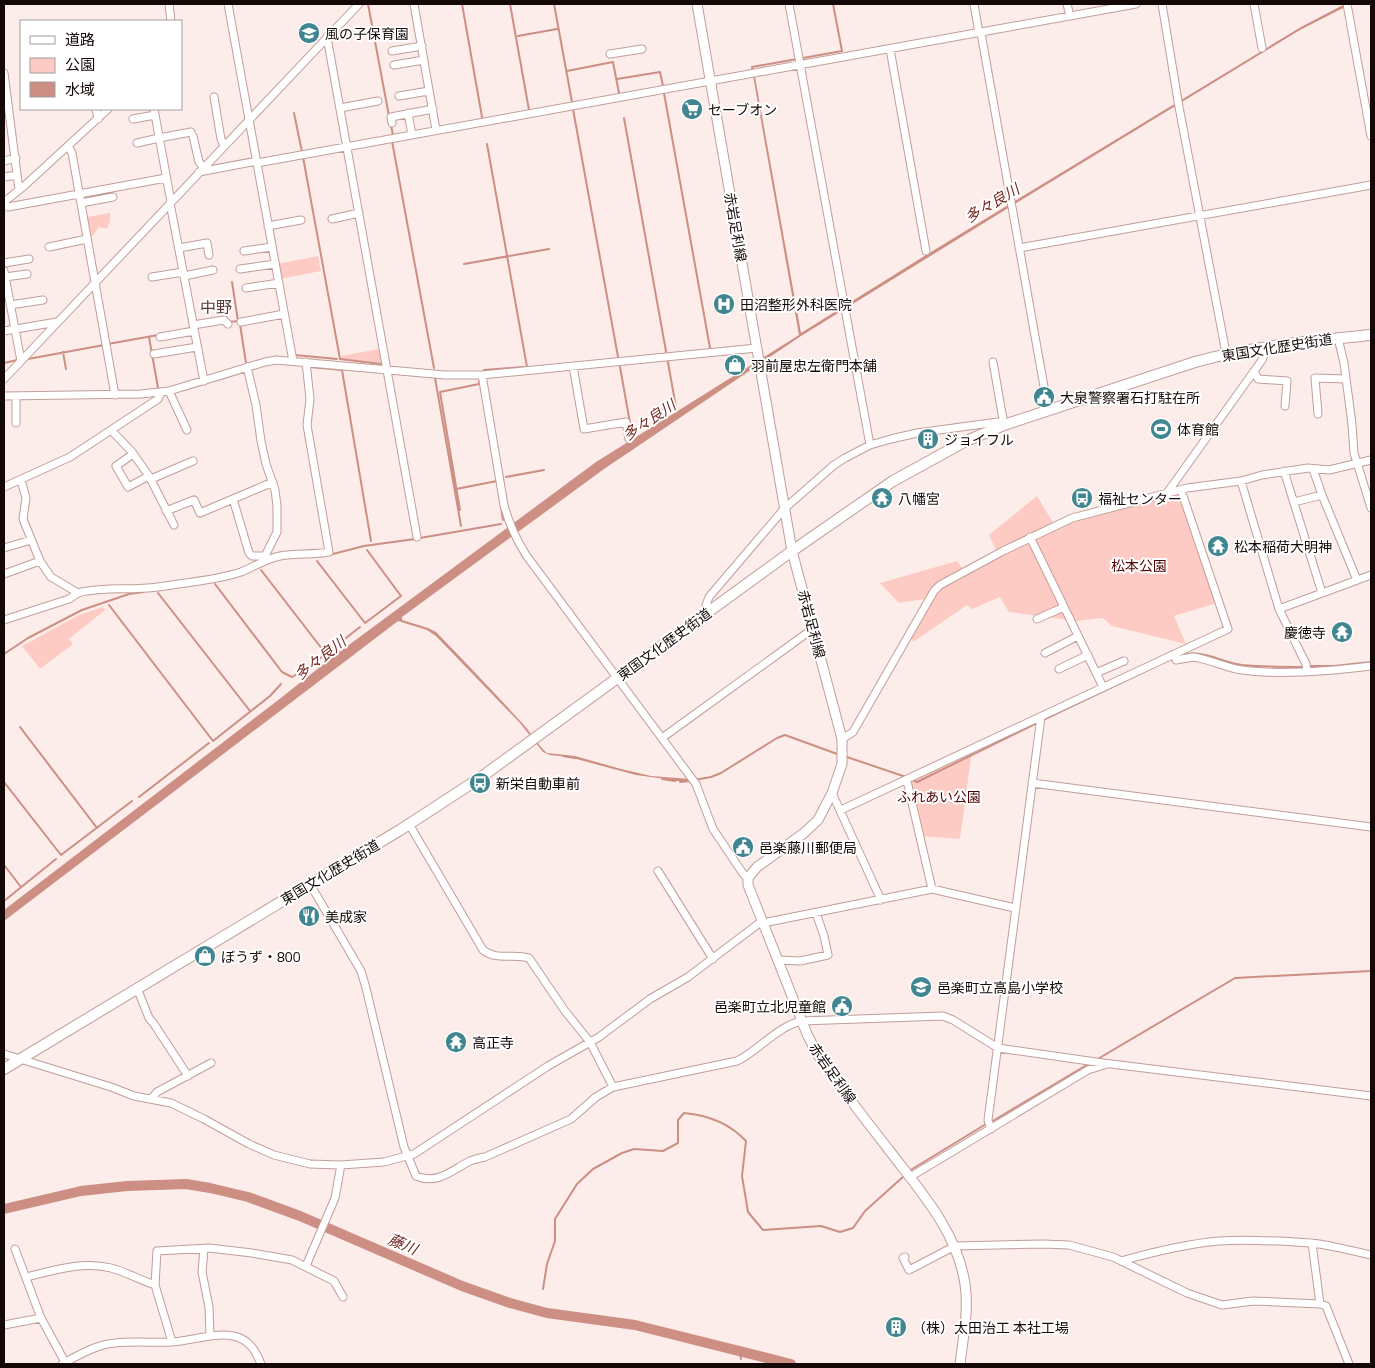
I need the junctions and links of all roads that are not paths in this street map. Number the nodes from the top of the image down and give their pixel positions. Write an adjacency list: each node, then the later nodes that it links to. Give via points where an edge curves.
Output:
1 (169, 4): 14 (street)
2 (228, 4): 40 (street)
3 (359, 4): 16 (street)
4 (414, 4): 17 (street)
5 (697, 4): 27 (main road, 赤岩足利線)
6 (789, 4): 25 (street)
7 (974, 4): 15 (street)
8 (1068, 4): 13 (street)
9 (1136, 4): 13 (street)
10 (1162, 4): 66 (street)
11 (1254, 4): 18 (street)
12 (1347, 4): 45 (street)
13 (1070, 16): 15 (street)
14 (171, 20)
15 (980, 33): 20 (street); 74 (street)
16 (327, 37): 32 (street); 40 (street)
17 (422, 46): 21 (street); 23 (street)
18 (1262, 48)
19 (642, 49): 22 (street)
20 (890, 49): 25 (street); 76 (street)
21 (392, 51)
22 (610, 54)
23 (424, 60): 24 (street); 28 (street)
24 (394, 65)
25 (800, 65): 27 (street); 132 (street)
26 (4, 73): 42 (street)
27 (710, 81): 43 (street); 104 (main road, 赤岩足利線)
28 (430, 91): 29 (street); 33 (street)
29 (398, 96)
30 (214, 97): 49 (street)
31 (378, 101): 32 (street)
32 (340, 108): 50 (street)
33 (433, 109): 37 (street); 43 (street)
34 (96, 110): 38 (street)
35 (107, 110): 38 (street)
36 (154, 112): 39 (street); 46 (street)
37 (408, 114): 41 (street, via 391,116); 44 (street)
38 (98, 119): 48 (street)
39 (134, 119)
40 (249, 120): 49 (street); 53 (street)
41 (392, 123)
42 (8, 130): 51 (street)
43 (436, 130): 44 (street)
44 (412, 134): 50 (street)
45 (1371, 136)
46 (159, 138): 47 (street); 54 (street, via 192,134); 57 (street)
47 (137, 143)
48 (68, 146): 59 (street); 60 (street)
49 (224, 146): 54 (street)
50 (347, 147): 53 (street); 65 (street)
51 (16, 158): 52 (street); 55 (street)
52 (4, 161)
53 (257, 162): 54 (street); 69 (street)
54 (201, 170): 62 (street)
55 (17, 175): 56 (street); 59 (street)
56 (4, 177)
57 (166, 178): 60 (street); 62 (street)
58 (1371, 185): 66 (street)
59 (19, 190): 64 (street, via 12,197 13,202)
60 (79, 194): 63 (street); 64 (street)
61 (113, 198): 63 (street)
62 (171, 202): 73 (street); 88 (street)
63 (81, 203): 70 (street)
64 (5, 206)
65 (359, 213): 67 (street); 113 (street)
66 (1200, 215): 74 (street); 105 (street)
67 (332, 218)
68 (301, 220): 69 (street)
69 (268, 226): 72 (street)
70 (87, 239): 71 (street); 88 (street)
71 (49, 247)
72 (272, 247): 75 (street); 80 (street)
73 (179, 248): 77 (street, via 206,243); 85 (street)
74 (1019, 248): 125 (street)
75 (244, 251)
76 (926, 251)
77 (209, 255)
78 (29, 258): 79 (street)
79 (4, 264)
80 (275, 264): 81 (street); 87 (street)
81 (240, 269)
82 (213, 270): 85 (street)
83 (4, 274): 84 (street); 91 (street)
84 (27, 274)
85 (183, 274): 86 (street); 96 (street)
86 (152, 277)
87 (279, 282): 89 (street); 92 (street)
88 (95, 283): 93 (street); 121 (street)
89 (246, 288)
90 (43, 300): 91 (street)
91 (10, 305): 97 (street)
92 (284, 314): 94 (street); 108 (street)
93 (57, 322): 97 (street); 107 (street)
94 (241, 322)
95 (228, 324): 96 (street, via 224,320)
96 (194, 328): 100 (street); 103 (street)
97 (14, 329): 98 (street); 107 (street)
98 (4, 331)
99 (1371, 334): 101 (highway, 東国文化歴史街道)
100 (160, 337)
101 (1338, 338): 102 (highway, 東国文化歴史街道); 117 (street)
102 (1267, 346): 105 (highway, 東国文化歴史街道); 114 (street)
103 (197, 347): 106 (street); 118 (street)
104 (757, 348): 111 (street); 150 (main road, 赤岩足利線)
105 (1226, 353): 125 (highway, 東国文化歴史街道)
106 (154, 354)
107 (21, 361): 116 (street)
108 (293, 361): 109 (street); 112 (street, via 265,362)
109 (306, 362): 113 (street); 158 (street, via 310,399 307,425 329,552)
110 (993, 362): 128 (street)
111 (573, 366): 115 (street); 131 (street, via 584,429 626,422)
112 (248, 367): 118 (street); 142 (street, via 261,441)
113 (387, 369): 115 (street); 153 (street)
114 (1254, 371): 124 (street, via 1258,379 1287,381); 145 (street)
115 (482, 376): 180 (street, via 504,505 517,540)
116 (4, 379)
117 (1346, 379): 126 (street, via 1315,378); 136 (street)
118 (204, 381): 119 (street)
119 (169, 391): 120 (street); 130 (street)
120 (161, 393): 121 (street); 129 (street, via 158,399)
121 (115, 395): 123 (street)
122 (4, 396): 123 (street)
123 (16, 396): 127 (street)
124 (1285, 406)
125 (1048, 409): 128 (highway, 東国文化歴史街道)
126 (1318, 414)
127 (16, 423)
128 (1004, 425): 132 (street, via 998,422 917,433); 157 (highway, 東国文化歴史街道, via 964,442 893,480)
129 (111, 430): 133 (street); 140 (street, via 70,457)
130 (187, 430)
131 (629, 438)
132 (870, 445): 150 (street, via 834,465)
133 (133, 454): 139 (street); 139 (street, via 116,466 128,487)
134 (1371, 460): 136 (street)
135 (193, 461): 139 (street)
136 (1357, 463): 137 (street, via 1329,470); 149 (street)
137 (1313, 469): 138 (street); 146 (street)
138 (1284, 471): 141 (street); 148 (street)
139 (150, 478): 151 (street)
140 (21, 480): 143 (street); 155 (street, via 26,498 23,519)
141 (1241, 481): 144 (street); 166 (street)
142 (273, 482): 147 (street); 158 (street, via 277,506 276,532)
143 (4, 487)
144 (1181, 490): 145 (street); 181 (street, via 1228,629)
145 (1166, 494): 154 (street, via 1072,518)
146 (1322, 496): 148 (street); 162 (street)
147 (233, 499): 151 (street, via 200,513 194,500); 158 (street, via 249,553)
148 (1294, 502): 164 (street)
149 (1371, 508)
150 (784, 509): 157 (main road, 赤岩足利線); 167 (street, via 709,597 706,605)
151 (166, 511): 152 (street)
152 (174, 525)
153 (417, 537)
154 (1030, 538): 165 (street); 184 (street, via 934,591 853,732)
155 (30, 540): 156 (street); 159 (street)
156 (4, 548)
157 (792, 551): 167 (highway, 東国文化歴史街道); 170 (main road, 赤岩足利線)
158 (266, 558): 163 (street, via 240,572 208,579 143,590)
159 (40, 562): 160 (street); 163 (street, via 51,577)
160 (4, 574)
161 (1371, 575): 162 (street)
162 (1357, 580): 164 (street)
163 (78, 593): 169 (street, via 69,599)
164 (1322, 593): 166 (street)
165 (1064, 607): 168 (street); 171 (street)
166 (1280, 609): 178 (street)
167 (710, 611): 180 (highway, 東国文化歴史街道)
168 (1037, 619)
169 (4, 620)
170 (814, 628): 183 (street); 184 (main road, 赤岩足利線)
171 (1078, 636): 172 (street); 173 (street)
172 (1045, 653)
173 (1088, 655): 177 (street); 179 (street)
174 (1124, 660): 179 (street)
175 (1176, 660): 178 (street, via 1193,657 1253,671)
176 (1371, 666): 178 (street)
177 (1059, 669)
178 (1307, 671)
179 (1096, 673): 181 (street)
180 (618, 678): 183 (street); 189 (highway, 東国文化歴史街道, via 480,778)
181 (1104, 687): 182 (street)
182 (1041, 717): 185 (street); 186 (street)
183 (662, 738): 192 (street, via 696,784 713,829)
184 (842, 740): 187 (main road, 赤岩足利線, via 842,764)
185 (907, 781): 188 (street); 194 (street)
186 (1032, 783): 190 (street); 196 (street)
187 (832, 793): 188 (street); 192 (main road, 赤岩足利線, via 813,826 757,867)
188 (841, 810): 195 (street)
189 (409, 824): 193 (highway, 東国文化歴史街道); 203 (street, via 484,950 495,956 529,958)
190 (1371, 827)
191 (658, 870): 199 (street)
192 (748, 878): 198 (main road, 赤岩足利線)
193 (310, 884): 201 (highway, 東国文化歴史街道); 215 (street, via 361,971)
194 (932, 890): 195 (street); 196 (street)
195 (881, 900): 197 (street)
196 (1015, 908): 204 (street)
197 (816, 913): 198 (street); 200 (street, via 828,955 800,961)
198 (763, 922): 199 (street); 200 (main road, 赤岩足利線)
199 (713, 959): 203 (street)
200 (778, 960): 202 (main road, 赤岩足利線)
201 (137, 988): 206 (highway, 東国文化歴史街道); 210 (street, via 149,1018)
202 (802, 1021): 204 (street, via 943,1016); 211 (street, via 792,1023 737,1061); 217 (main road, 赤岩足利線, via 821,1059)
203 (590, 1042): 211 (street); 215 (street)
204 (998, 1048): 208 (street); 214 (street, via 988,1120)
205 (4, 1054): 206 (street)
206 (19, 1059): 209 (highway, 東国文化歴史街道); 213 (street)
207 (210, 1063): 210 (street)
208 (1105, 1064): 212 (street); 214 (street, via 1088,1070)
209 (4, 1069)
210 (188, 1076): 213 (street)
211 (614, 1088): 215 (street, via 596,1097 571,1119 472,1160 446,1176 420,1178)
212 (1371, 1096)
213 (147, 1100): 216 (street, via 176,1106 274,1155 310,1164)
214 (991, 1129): 217 (street)
215 (407, 1157): 216 (street)
216 (341, 1165): 225 (street, via 335,1198)
217 (908, 1174): 219 (main road, 赤岩足利線)
218 (1312, 1243): 222 (street); 224 (street, via 1219,1241 1156,1251); 229 (street)
219 (955, 1246): 223 (street, via 909,1270); 224 (street, via 1069,1246); 236 (main road, 赤岩足利線, via 966,1297)
220 (16, 1249): 226 (street)
221 (204, 1249): 225 (street, via 252,1252); 227 (street, via 157,1251); 232 (street, via 202,1272 209,1306)
222 (1371, 1255)
223 (905, 1256)
224 (1121, 1261): 229 (street, via 1187,1293 1222,1305 1253,1301)
225 (306, 1266): 228 (street, via 334,1282)
226 (27, 1277): 227 (street, via 68,1266 100,1265); 230 (street)
227 (155, 1284): 233 (street)
228 (343, 1297)
229 (1320, 1304): 237 (street, via 1326,1306)
230 (41, 1318): 231 (street); 234 (street)
231 (4, 1325)
232 (210, 1336): 233 (street); 235 (street, via 233,1336 244,1340 256,1348)
233 (172, 1342): 234 (street, via 113,1343)
234 (64, 1364)
235 (261, 1364)
236 (960, 1364)
237 (1349, 1364)

